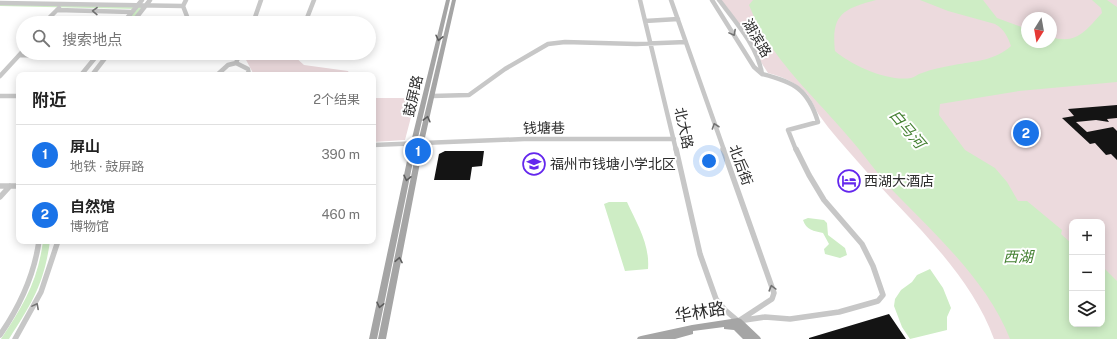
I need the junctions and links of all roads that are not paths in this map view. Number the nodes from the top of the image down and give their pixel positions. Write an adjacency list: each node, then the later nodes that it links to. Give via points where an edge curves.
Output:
1 (16, 0): 14 (street)
2 (142, 0): 15 (street)
3 (150, 0): 16 (street)
4 (186, 0): 17 (street)
5 (261, 0): 24 (street)
6 (314, 0): 25 (street)
7 (448, 0): 45 (main road, 鼓屏路, one-way to 45)
8 (454, 0): 43 (main road, 鼓屏路)
9 (640, 0): 27 (street, 北大路)
10 (671, 0): 26 (street, 北后街)
11 (712, 0): 39 (street, 湖滨路, one-way to 39, via 754,67)
12 (719, 0): 39 (street, 湖滨路, via 756,56 762,67)
13 (0, 4): 14 (street)
14 (12, 4): 18 (street)
15 (137, 6): 16 (street); 18 (street); 19 (street)
16 (145, 6): 17 (street); 22 (street)
17 (182, 6): 23 (street)
18 (60, 8): 19 (street, one-way to 18); 20 (street)
19 (132, 12): 21 (street)
20 (51, 16)
21 (129, 16)
22 (137, 16)
23 (187, 16)
24 (255, 16)
25 (308, 16)
26 (678, 19): 27 (street); 28 (street, 北后街)
27 (645, 21): 29 (street, 北大路)
28 (686, 42): 29 (street); 54 (street, 北后街, one-way to 28, via 772,299 774,293)
29 (652, 44): 43 (street, via 548,44 505,69 469,96); 44 (street, 北大路)
30 (16, 59): 40 (street)
31 (93, 60): 35 (street)
32 (104, 60): 36 (street)
33 (237, 60): 34 (street)
34 (236, 63): 37 (street, via 228,65); 38 (street, via 248,69)
35 (83, 72)
36 (94, 72)
37 (220, 72)
38 (248, 72)
39 (762, 74): 54 (street, via 790,84 803,92 812,103 818,122 788,130 824,200 841,222 859,239 883,295 878,301 839,312 790,319 765,317)
40 (0, 76)
41 (0, 96): 42 (street)
42 (16, 96)
43 (432, 96): 46 (main road, 鼓屏路, one-way to 43)
44 (674, 139): 46 (street, 钱塘巷); 54 (street, 北大路, via 700,254 716,299)
45 (414, 142): 46 (street, 钱塘巷); 47 (street, 钱塘巷); 57 (main road, 鼓屏路, one-way to 57)
46 (421, 142): 58 (main road, 鼓屏路, one-way to 46)
47 (376, 145)
48 (0, 186): 49 (street)
49 (10, 186): 50 (street); 51 (street)
50 (16, 186)
51 (0, 197)
52 (39, 244): 55 (street, via 32,278 19,306)
53 (57, 244): 56 (street, one-way to 53, via 44,288)
54 (737, 325): 59 (main road, 华林路, via 692,328); 60 (main road, 华林路); 61 (main road, 华林路); 62 (main road, 华林路)
55 (0, 335)
56 (15, 339)
57 (373, 339)
58 (382, 339)
59 (641, 339)
60 (660, 339)
61 (748, 339)
62 (757, 339)

